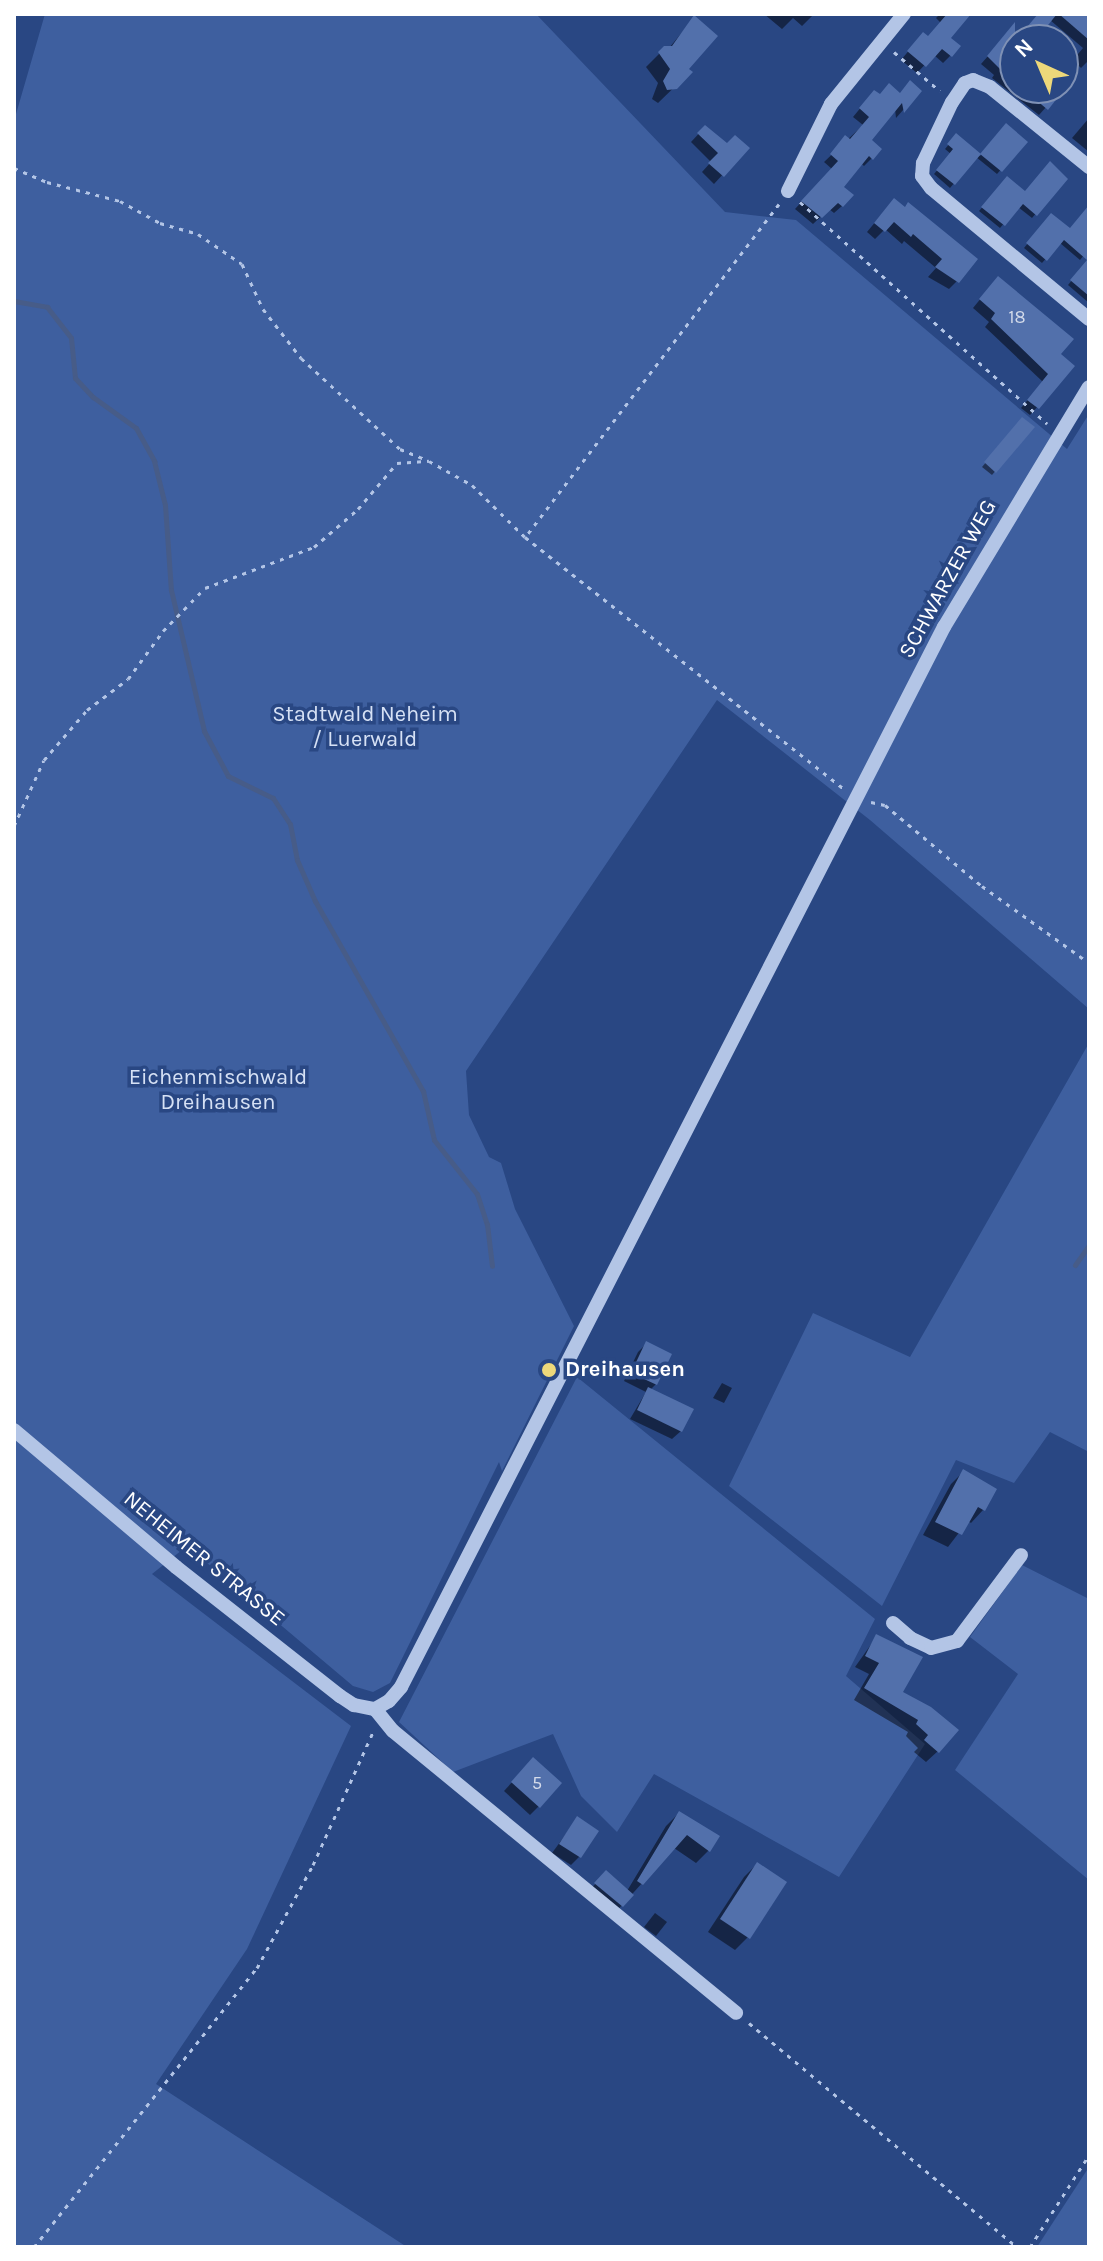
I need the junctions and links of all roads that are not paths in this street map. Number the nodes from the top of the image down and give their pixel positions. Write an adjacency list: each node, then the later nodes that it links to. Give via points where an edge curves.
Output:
1 (904, 14): 3 (street, via 831,104)
2 (1089, 167): 4 (street, via 981,81 965,83 952,102 922,176)
3 (788, 191)
4 (1089, 319)
5 (1089, 387): 9 (street, SCHWARZER WEG, via 944,627 401,1687)
6 (14, 1430): 9 (street, NEHEIMER STRASSE, via 328,1687 354,1705)
7 (1021, 1555): 8 (street, via 957,1641 931,1648)
8 (893, 1623)
9 (375, 1709): 10 (street, via 393,1731)
10 (736, 2013)

